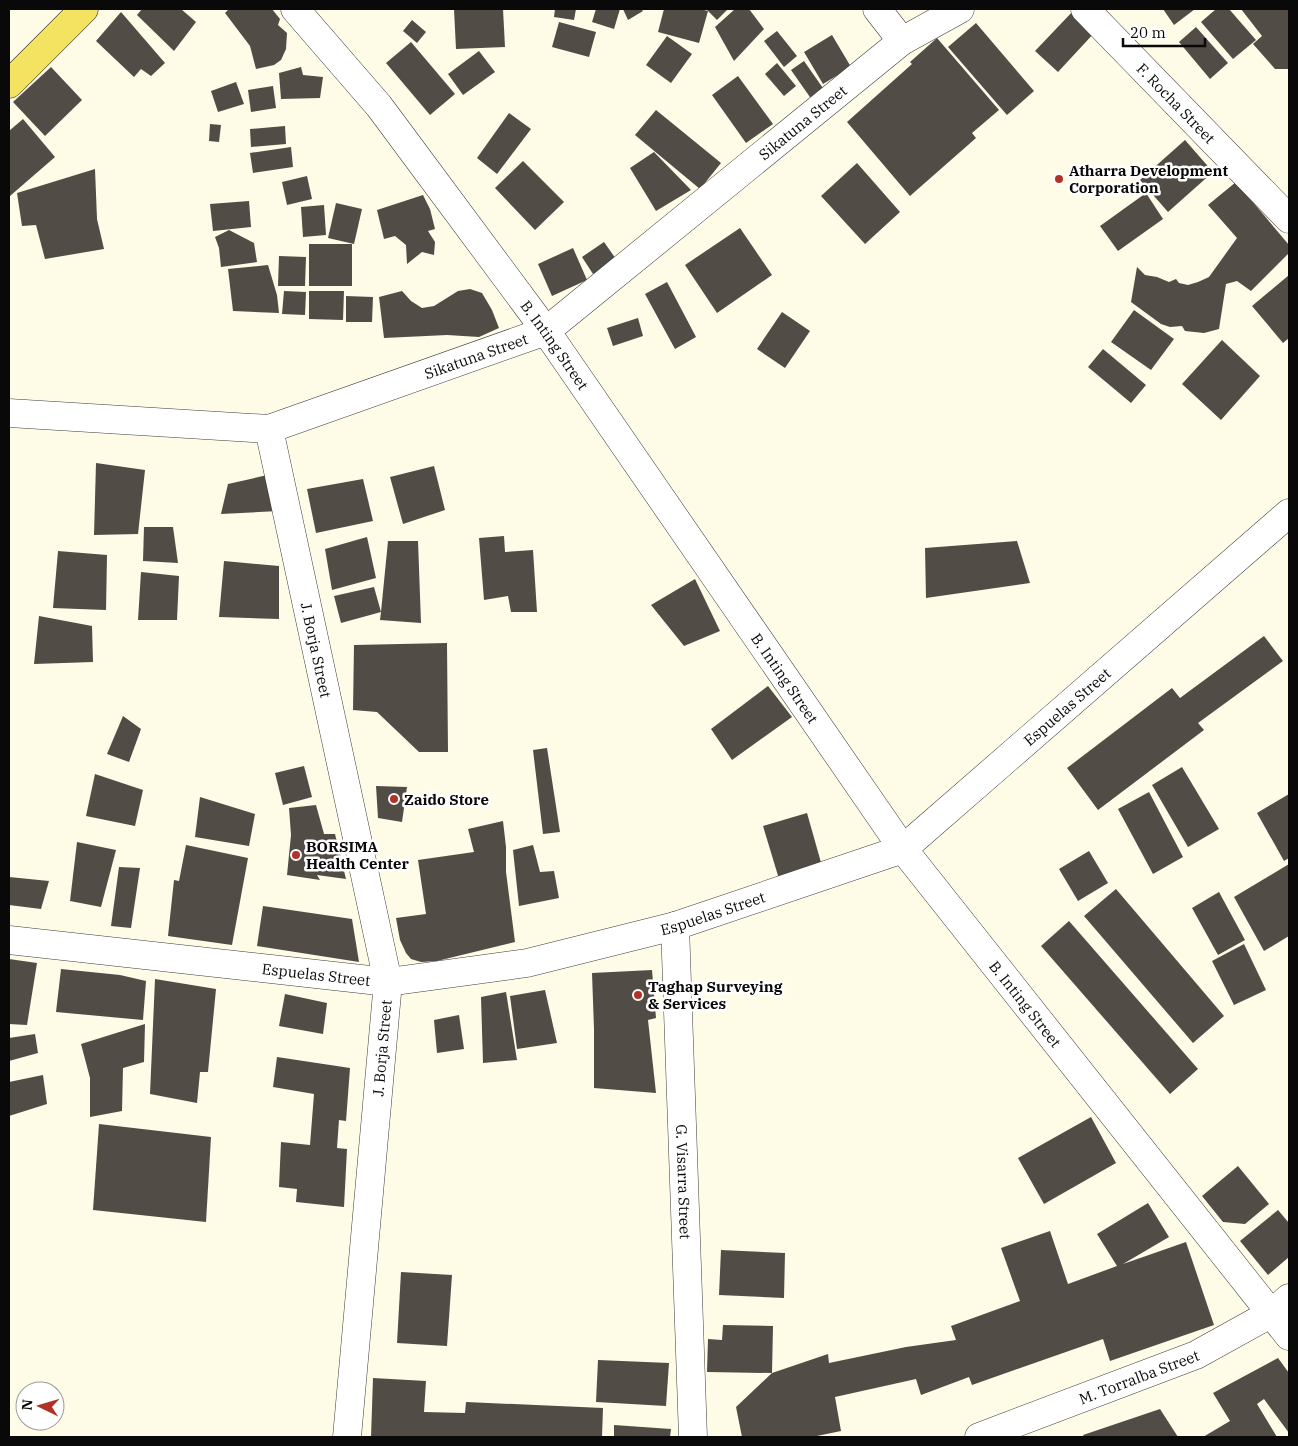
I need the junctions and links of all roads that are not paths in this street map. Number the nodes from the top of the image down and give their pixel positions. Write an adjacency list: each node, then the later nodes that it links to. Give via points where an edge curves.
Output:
1 (84, 9): 7 (main road)
2 (296, 9): 9 (street, B. Inting Street, via 379,106)
3 (877, 9): 6 (street)
4 (960, 9): 6 (street, Sikatuna Street)
5 (1085, 9): 8 (street, F. Rocha Street)
6 (902, 41): 9 (street, Sikatuna Street)
7 (9, 84)
8 (1289, 219)
9 (546, 331): 11 (street, Sikatuna Street); 13 (street, B. Inting Street)
10 (9, 413): 11 (street, Sikatuna Street)
11 (269, 429): 16 (street, J. Borja Street)
12 (1289, 514): 13 (street, Espuelas Street)
13 (903, 849): 14 (street, Espuelas Street); 17 (street, B. Inting Street)
14 (674, 926): 16 (street, Espuelas Street, via 527,963); 20 (street, G. Visarra Street)
15 (9, 940): 16 (street, Espuelas Street)
16 (388, 982): 19 (street, J. Borja Street)
17 (1281, 1306): 18 (street, B. Inting Street); 21 (street, M. Torralba Street, via 1196,1355)
18 (1289, 1336)
19 (347, 1437)
20 (693, 1437)
21 (979, 1437)

